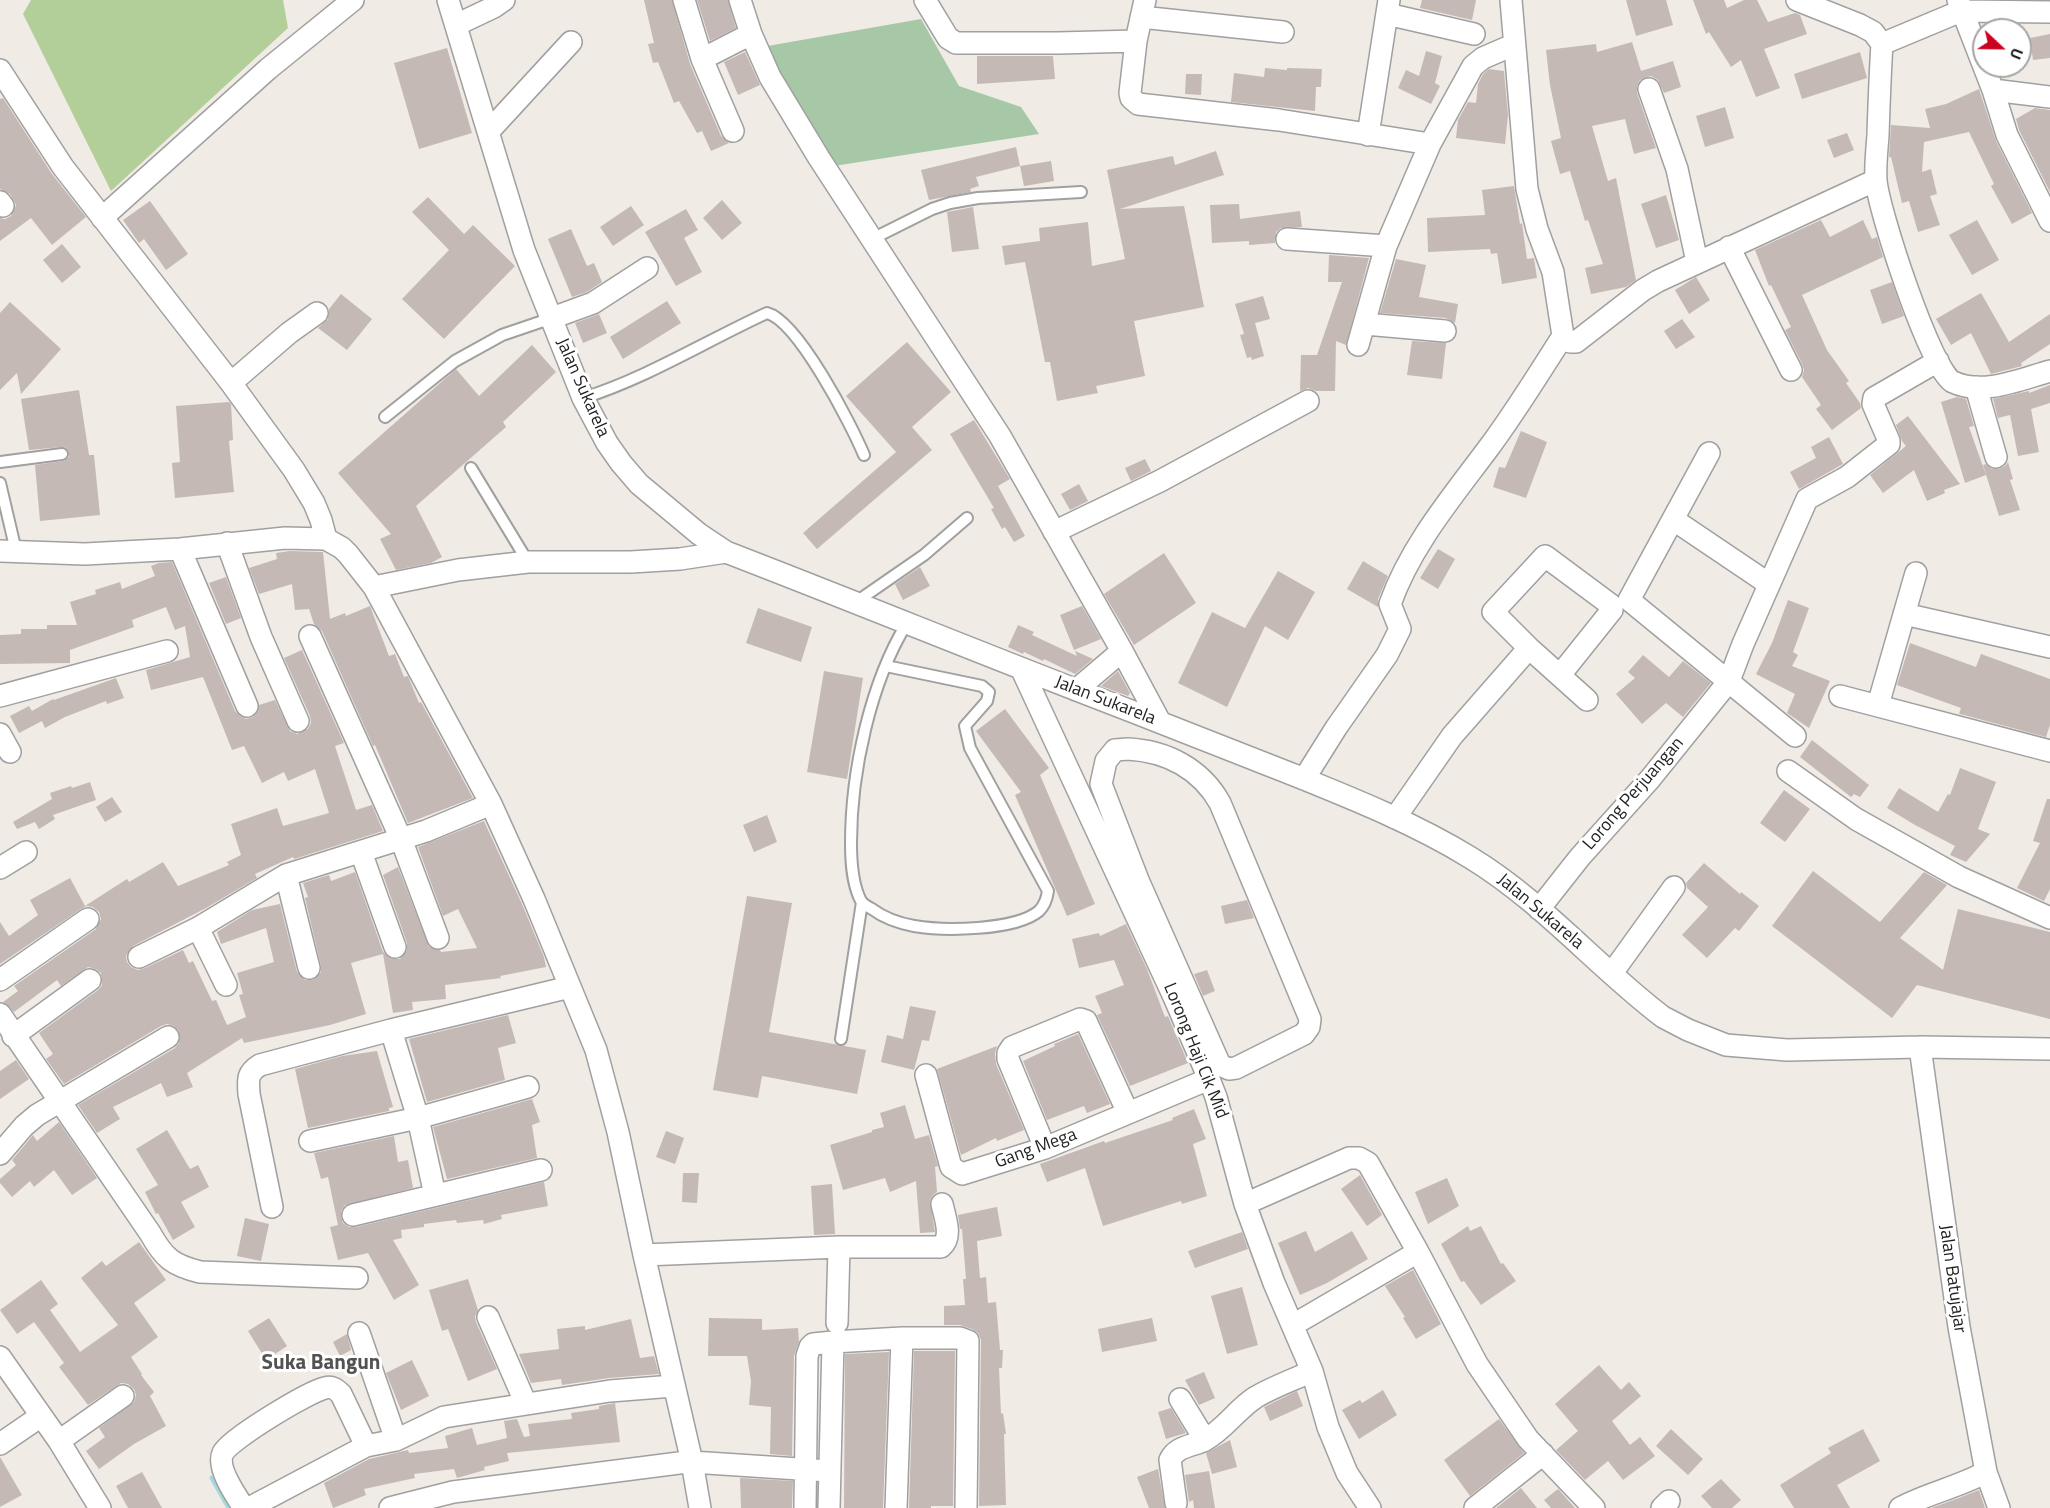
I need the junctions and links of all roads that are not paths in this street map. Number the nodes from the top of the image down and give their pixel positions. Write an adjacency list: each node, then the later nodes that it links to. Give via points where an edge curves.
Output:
1 (353, 0): 32 (street, via 268,69)
2 (448, 0): 13 (street, Jalan Sukarela)
3 (504, 0): 13 (street)
4 (684, 0): 21 (street)
5 (740, 0): 15 (street)
6 (926, 0): 17 (street, via 948,38 956,43)
7 (1511, 0): 20 (street)
8 (1797, 0): 19 (street, via 1860,25)
9 (1960, 5): 12 (street); 19 (street); 24 (street)
10 (1388, 7): 16 (street); 28 (street)
11 (1143, 9): 14 (street); 17 (street)
12 (2050, 12)
13 (456, 25): 27 (street, Jalan Sukarela)
14 (1283, 32)
15 (751, 34): 21 (street); 34 (street, via 770,77)
16 (1474, 34)
17 (1136, 41): 28 (street, via 1130,93 1138,104 1280,120)
18 (571, 42): 27 (street)
19 (1882, 44): 30 (street)
20 (1513, 45): 29 (street, via 1473,66); 44 (street, via 1527,189 1555,280)
21 (702, 59): 26 (street)
22 (0, 70): 32 (street, via 63,167)
23 (1649, 89): 38 (street, via 1677,169)
24 (1993, 90): 25 (street); 33 (street, via 2007,135)
25 (2050, 97)
26 (733, 130)
27 (489, 131): 41 (street, Jalan Sukarela, via 524,250)
28 (1368, 135): 29 (street)
29 (1430, 144): 36 (street)
30 (1876, 180): 37 (street); 46 (street, via 1890,238)
31 (1081, 192): 34 (lane, via 950,203)
32 (102, 218): 49 (street)
33 (2050, 221)
34 (872, 238): 64 (street, via 1000,436)
35 (1287, 239): 36 (street)
36 (1386, 246): 42 (street)
37 (1729, 247): 38 (street); 47 (street)
38 (1697, 262): 44 (street, via 1643,290 1576,342)
39 (648, 268): 41 (street, via 593,303)
40 (317, 313): 49 (street)
41 (552, 318): 51 (street, Jalan Sukarela); 53 (lane, via 502,335 454,361)
42 (1365, 324): 43 (street); 45 (street)
43 (1445, 331)
44 (1563, 336): 99 (street, via 1492,444 1436,518 1396,587 1390,604 1400,629 1387,655)
45 (1358, 345)
46 (1938, 361): 50 (street, via 1951,381); 85 (street, via 1874,398 1889,441 1887,446 1847,477 1807,499)
47 (1791, 370)
48 (2050, 371): 50 (street, via 2003,385)
49 (231, 383): 65 (street, via 304,485)
50 (1976, 387): 57 (street)
51 (583, 398): 56 (lane, via 607,391 767,313 776,317 807,352 830,387); 69 (street, Jalan Sukarela, via 607,443 639,484)
52 (1308, 401): 64 (street, via 1161,481)
53 (385, 417)
54 (62, 453): 58 (lane)
55 (1709, 453): 63 (street)
56 (864, 455)
57 (1996, 457)
58 (0, 462)
59 (471, 468): 70 (lane)
60 (0, 483): 68 (lane)
61 (1794, 514): 72 (street)
62 (967, 518): 74 (lane, via 924,555)
63 (1674, 520): 72 (street); 85 (street, via 1629,600)
64 (1054, 532): 81 (street)
65 (326, 539): 66 (street); 73 (street, via 342,548)
66 (226, 543): 67 (street); 92 (street)
67 (180, 549): 68 (street, via 85,554); 91 (street)
68 (8, 551)
69 (726, 552): 70 (street, via 631,562); 74 (street, Jalan Sukarela)
70 (528, 562): 73 (street)
71 (1916, 573): 75 (street)
72 (1763, 580): 85 (street)
73 (374, 586): 100 (street)
74 (855, 603): 76 (street, Jalan Sukarela)
75 (1904, 614): 78 (street); 90 (street)
76 (907, 623): 82 (lane); 83 (street, Jalan Sukarela)
77 (310, 636): 102 (street)
78 (2050, 647)
79 (1529, 648): 84 (street); 84 (street, via 1493,611 1546,556 1611,605 1612,610); 101 (street, via 1452,736)
80 (167, 651): 87 (street)
81 (1122, 651): 86 (street); 93 (street)
82 (886, 666): 108 (lane, via 857,763 851,814 851,868); 108 (lane, via 982,686 988,692 987,701 965,726 970,748 1048,891 1037,913 981,928 914,926 884,918)
83 (1022, 670): 86 (street, Jalan Sukarela); 130 (street, Lorong Haji Cik Mid)
84 (1560, 675): 89 (street)
85 (1725, 677): 95 (street); 109 (street, Lorong Perjuangan, via 1650,779)
86 (1076, 690): 93 (street, Jalan Sukarela)
87 (0, 696)
88 (1840, 696): 90 (street)
89 (1587, 700)
90 (1878, 705): 96 (street)
91 (247, 706)
92 (298, 722)
93 (1160, 722): 94 (street, Jalan Sukarela)
94 (1193, 735): 97 (street); 99 (street, Jalan Sukarela)
95 (1795, 736)
96 (2050, 751)
97 (1181, 763): 97 (street, via 1204,780 1220,803 1310,1019 1304,1034 1232,1069 1220,1065 1138,880 1101,784 1106,761 1115,750 1141,750)
98 (1788, 771): 111 (street, via 1856,819 1959,877)
99 (1304, 779): 101 (street, Jalan Sukarela)
100 (491, 804): 102 (street); 121 (street)
101 (1395, 818): 109 (street, Jalan Sukarela, via 1473,859)
102 (401, 839): 104 (street); 113 (street)
103 (26, 852): 105 (street)
104 (361, 852): 106 (street); 114 (street)
105 (0, 868)
106 (286, 875): 112 (street); 116 (street)
107 (1674, 887): 117 (street)
108 (862, 902): 126 (lane)
109 (1539, 909): 117 (street, Jalan Sukarela)
110 (88, 918): 118 (street)
111 (2050, 918)
112 (198, 928): 115 (street); 120 (street)
113 (438, 938)
114 (395, 946)
115 (139, 957)
116 (309, 968)
117 (1612, 973): 127 (street, Jalan Sukarela, via 1670,1020 1726,1045 1787,1050)
118 (0, 980)
119 (90, 980): 124 (street)
120 (226, 985)
121 (570, 987): 123 (street); 146 (street, via 607,1084)
122 (0, 1014): 124 (street)
123 (391, 1030): 134 (street); 142 (street, via 260,1065 251,1071 249,1094)
124 (13, 1036): 132 (street)
125 (168, 1037): 132 (street)
126 (841, 1039)
127 (1920, 1047): 128 (street, Jalan Sukarela); 169 (street, Jalan Batujajar, via 1959,1327)
128 (2050, 1049)
129 (926, 1075): 137 (street, Gang Mega, via 949,1161 957,1172 967,1173)
130 (1209, 1080): 133 (street, Gang Mega); 141 (street, Lorong Haji Cik Mid)
131 (528, 1087): 134 (street)
132 (60, 1101): 136 (street); 147 (street, via 161,1253 176,1264 200,1272)
133 (1128, 1113): 137 (street, Gang Mega); 137 (street, via 1086,1021 1080,1019 1012,1047 1008,1059)
134 (418, 1118): 135 (street); 139 (street)
135 (310, 1141)
136 (3, 1142)
137 (1045, 1148)
138 (541, 1170): 139 (street)
139 (435, 1195): 143 (street)
140 (942, 1204): 144 (street, via 948,1235 941,1247)
141 (1245, 1204): 145 (street, via 1348,1158 1359,1158 1368,1163); 149 (street, Lorong Haji Cik Mid)
142 (272, 1207)
143 (353, 1215)
144 (839, 1247): 146 (street); 151 (street)
145 (1418, 1251): 149 (street); 165 (street, via 1477,1364 1528,1439)
146 (644, 1255): 155 (street)
147 (357, 1278)
148 (488, 1317): 158 (street)
149 (1293, 1325): 154 (street, Lorong Haji Cik Mid)
150 (359, 1333): 160 (street)
151 (835, 1333): 152 (street); 167 (street, via 813,1344 807,1352); 168 (street)
152 (902, 1338): 178 (street); 179 (street, via 968,1341)
153 (0, 1358): 159 (street)
154 (1312, 1371): 161 (street, via 1255,1398); 180 (street, Lorong Haji Cik Mid, via 1335,1446)
155 (673, 1386): 158 (street); 166 (street)
156 (123, 1396): 162 (street)
157 (1180, 1399): 161 (street)
158 (526, 1404): 160 (street, via 444,1417)
159 (41, 1416): 162 (street); 163 (street)
160 (396, 1440): 164 (street)
161 (1205, 1440): 170 (street, via 1172,1454)
162 (59, 1441): 171 (street)
163 (0, 1444)
164 (366, 1446): 172 (street, via 341,1394 327,1387 313,1393 240,1436 223,1453 222,1465); 173 (street)
165 (1543, 1454): 181 (street); 182 (street)
166 (692, 1462): 167 (street); 174 (street, via 453,1492); 175 (street)
167 (805, 1470): 168 (street); 176 (street)
168 (830, 1471): 177 (street)
169 (1986, 1472): 183 (street); 184 (street, Jalan Batujajar)
170 (1176, 1503)
171 (100, 1508)
172 (244, 1508)
173 (249, 1508)
174 (390, 1508)
175 (700, 1508)
176 (804, 1508)
177 (828, 1508)
178 (896, 1508)
179 (966, 1508)
180 (1370, 1508)
181 (1475, 1508)
182 (1594, 1508)
183 (1900, 1508)
184 (1999, 1508)

